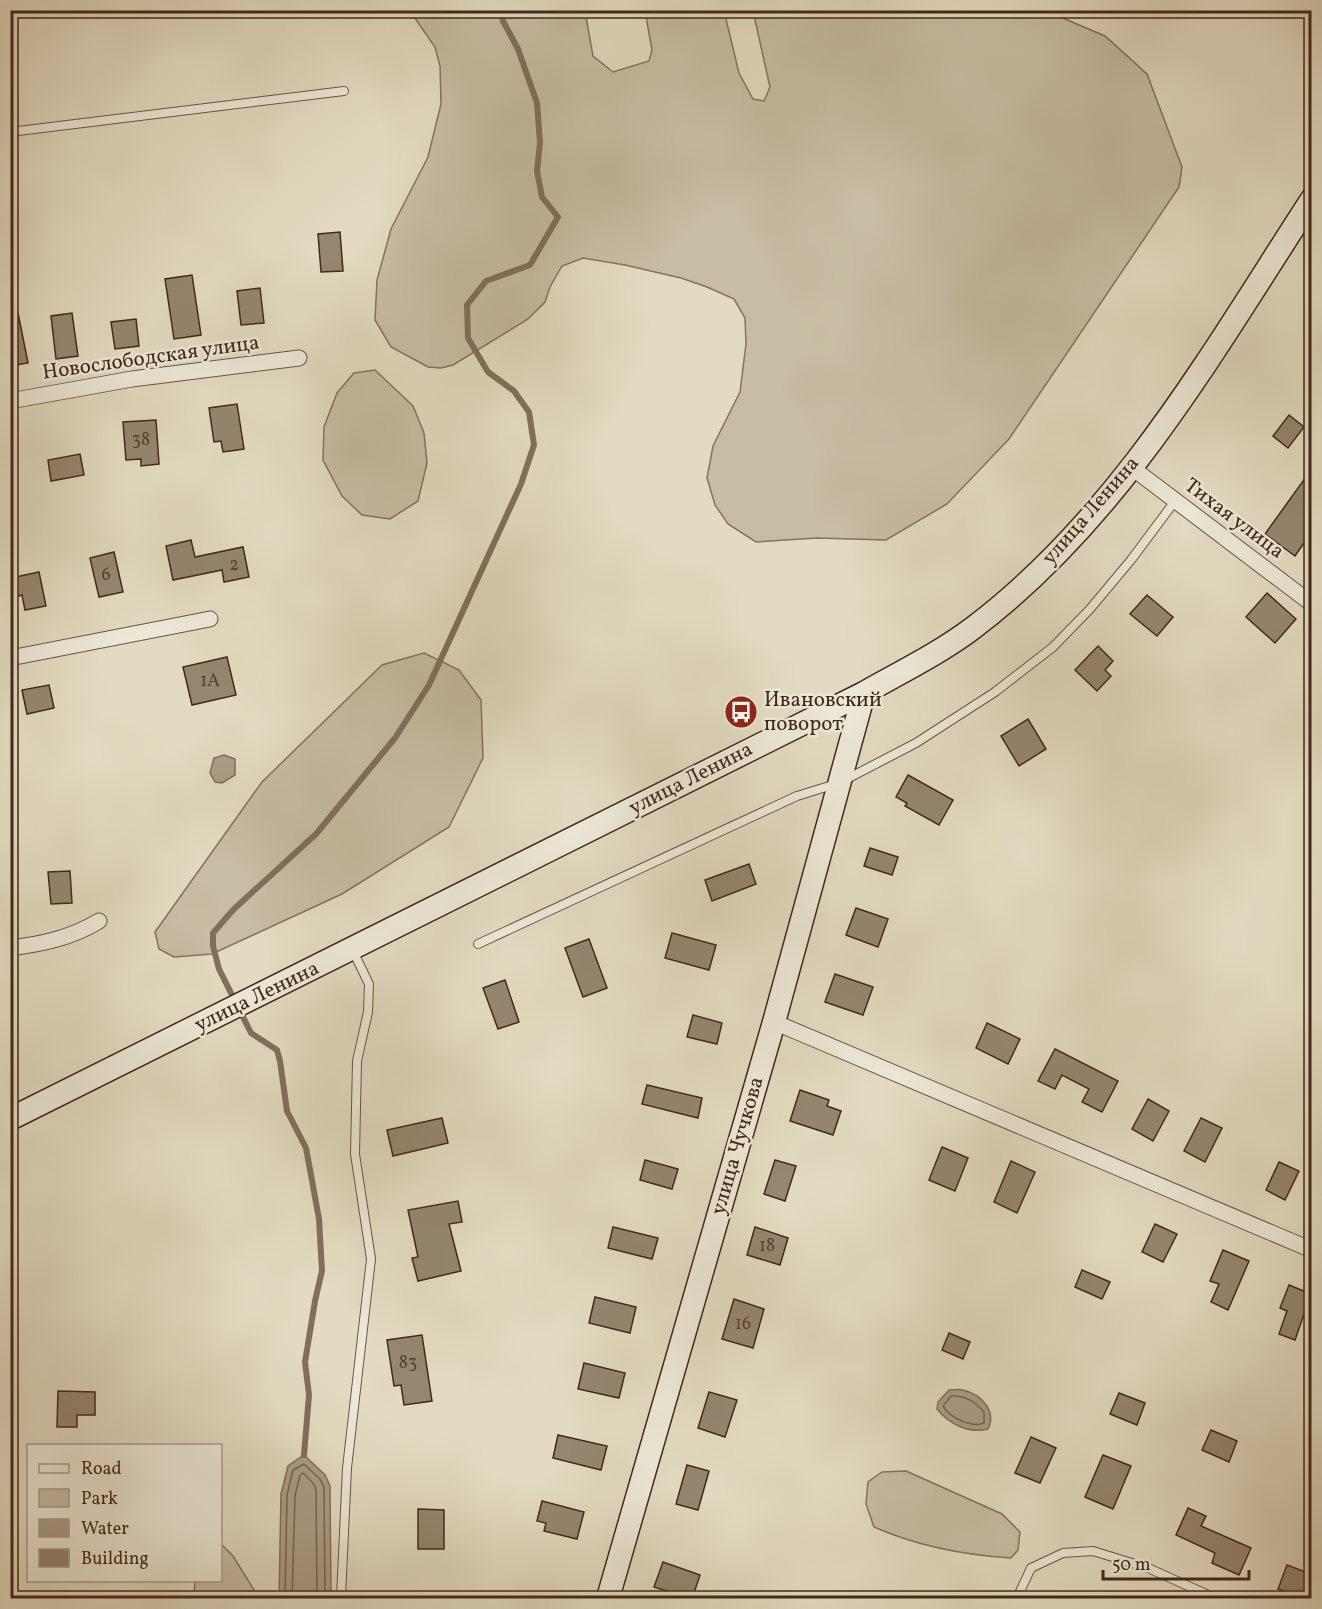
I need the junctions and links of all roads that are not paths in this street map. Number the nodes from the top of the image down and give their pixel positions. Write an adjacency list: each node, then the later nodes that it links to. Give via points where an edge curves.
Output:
1 (344, 91): 2 (lane)
2 (10, 132)
3 (1311, 199): 6 (main road, улица Ленина, via 1168,421)
4 (299, 358): 5 (street, Новослободская улица)
5 (10, 401)
6 (1131, 467): 7 (street, Тихая улица); 11 (main road, улица Ленина, via 1066,544 1019,590 972,629)
7 (1175, 501): 8 (street, Тихая улица); 12 (lane, via 1131,560 1053,647 995,692 916,743)
8 (1311, 604)
9 (210, 619): 10 (street)
10 (10, 658)
11 (864, 693): 12 (main road, улица Чучкова); 16 (main road, улица Ленина)
12 (839, 783): 14 (lane, via 797,796); 17 (main road, улица Чучкова)
13 (99, 921): 15 (street, via 67,938)
14 (478, 944)
15 (10, 948)
16 (352, 949): 18 (main road, улица Ленина); 20 (lane, via 369,984 368,1012 357,1061 355,1154 371,1259 347,1468)
17 (774, 1022): 19 (street); 21 (main road, улица Чучкова)
18 (10, 1119)
19 (1311, 1250)
20 (341, 1597)
21 (608, 1599)
22 (1017, 1599): 23 (lane, via 1031,1568 1063,1553 1093,1551 1148,1568)
23 (1215, 1599)

